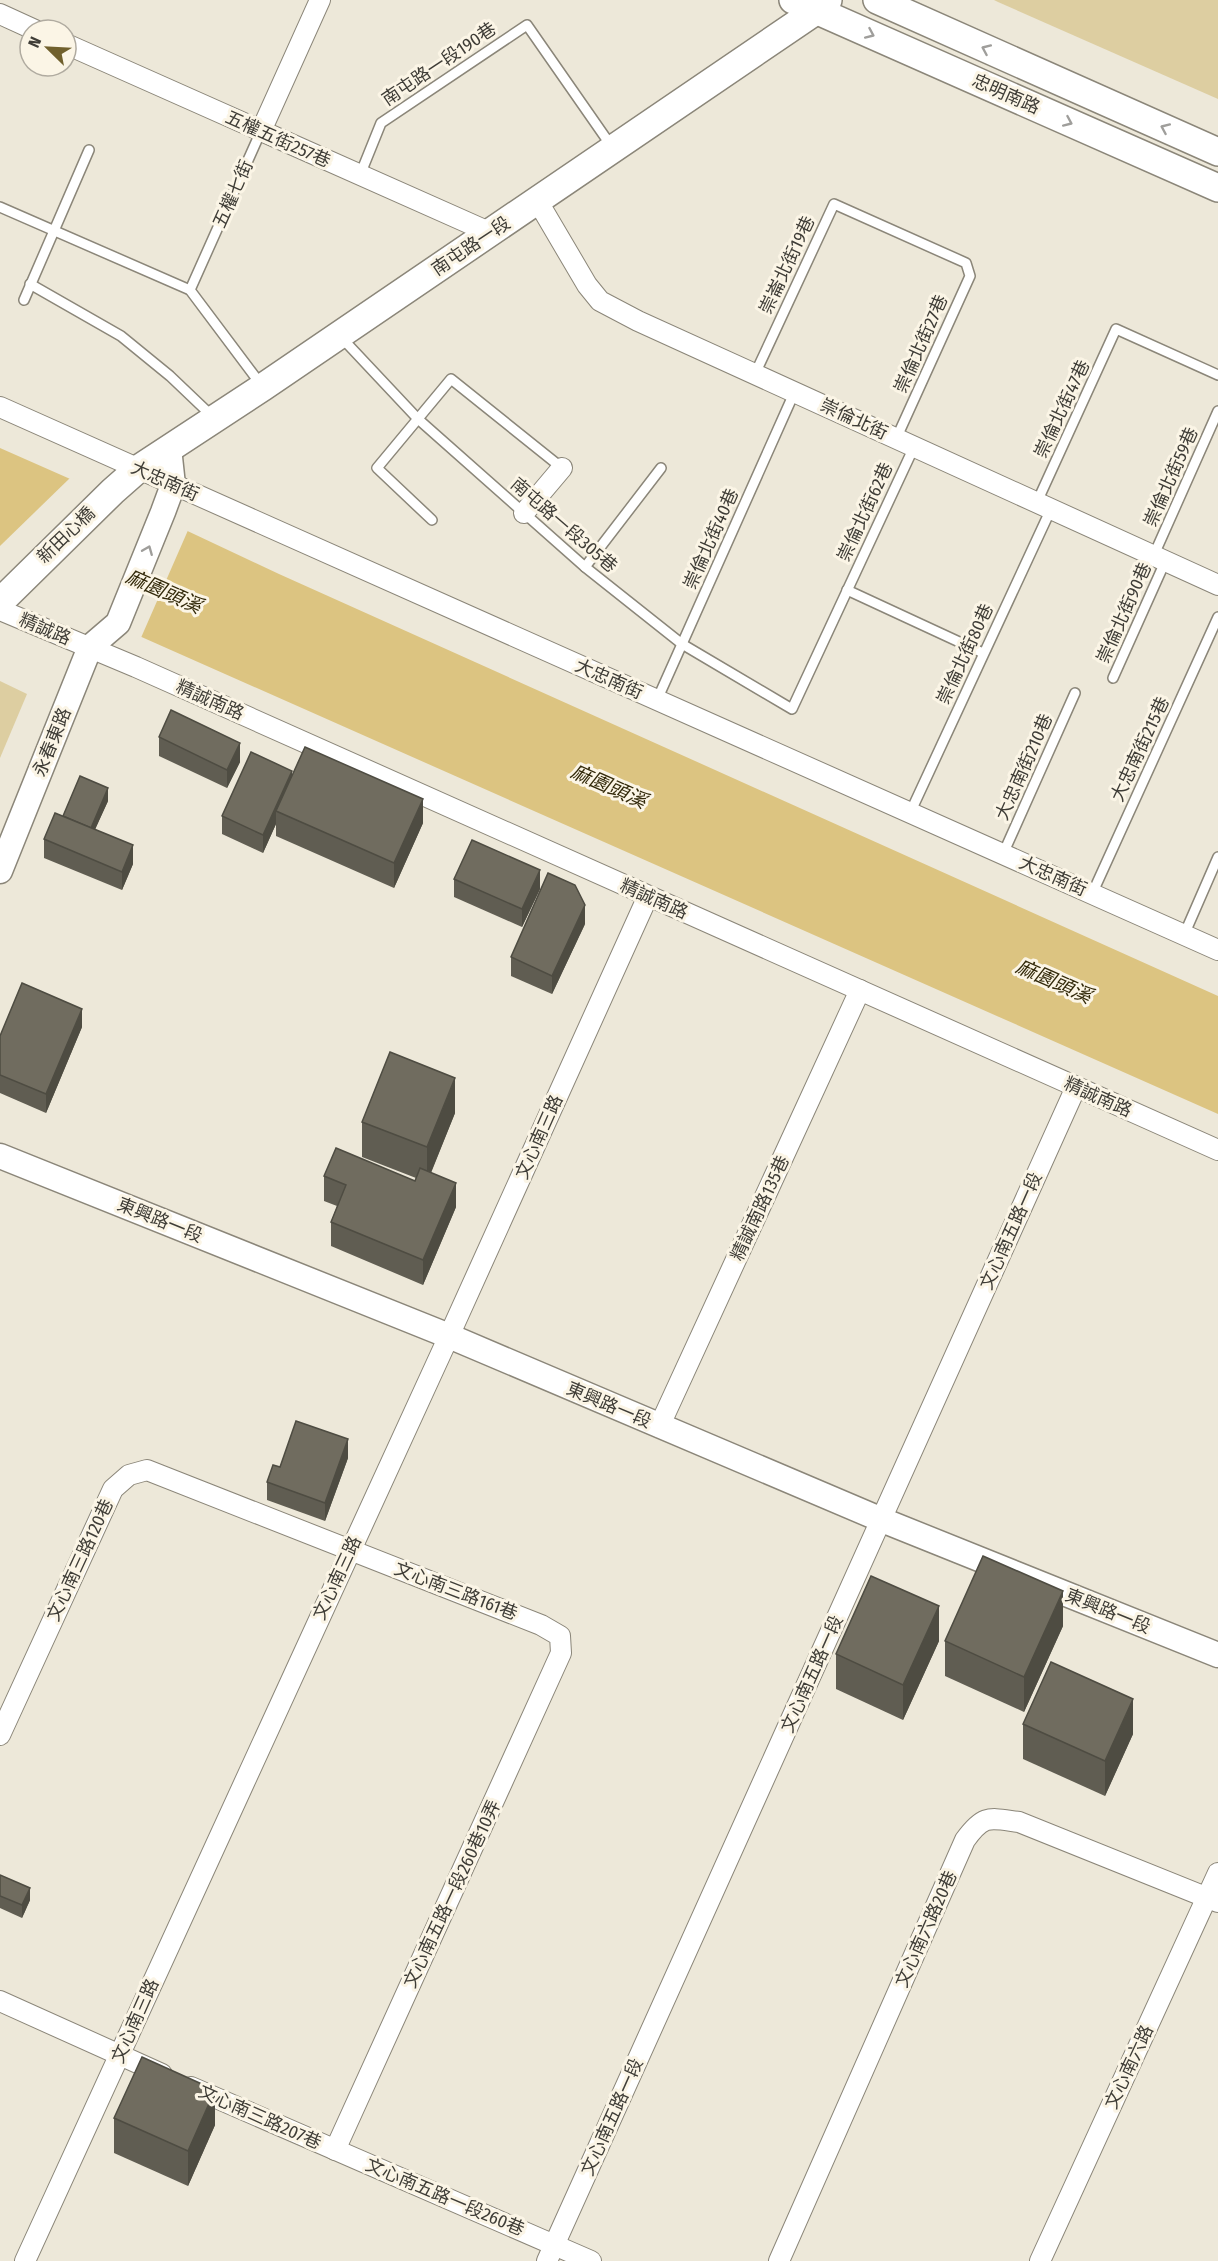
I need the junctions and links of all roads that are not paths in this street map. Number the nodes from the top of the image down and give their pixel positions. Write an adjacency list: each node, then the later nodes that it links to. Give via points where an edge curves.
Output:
1 (320, 0): 7 (street, 五權七街)
2 (877, 0): 10 (main road, 忠明南路, one-way to 2)
3 (813, 4): 8 (main road, 南屯路一段); 12 (main road, 忠明南路, one-way to 12)
4 (0, 16): 5 (street)
5 (18, 23)
6 (78, 49): 7 (street, 五權五街257巷)
7 (261, 131): 11 (street, 五權五街257巷); 19 (lane, 五權七街)
8 (613, 148): 11 (lane, 南屯路一段190巷, via 527,25 381,123); 13 (main road, 南屯路一段)
9 (89, 150): 15 (lane)
10 (1218, 152)
11 (360, 175): 16 (street, 五權五街257巷)
12 (1218, 189)
13 (537, 200): 16 (main road, 南屯路一段); 22 (street, 崇倫北街, via 600,301)
14 (0, 207): 15 (lane)
15 (54, 230): 18 (lane); 19 (lane)
16 (491, 233): 21 (main road, 南屯路一段)
17 (966, 263): 22 (lane, 崇崙北街19巷, via 834,204); 30 (lane, 崇倫北街27巷, via 970,276)
18 (30, 284): 20 (lane); 28 (lane, via 120,336)
19 (190, 290): 24 (lane)
20 (24, 300)
21 (339, 335): 24 (main road, 南屯路一段); 29 (lane, 南屯路一段305巷)
22 (755, 374): 25 (street, 崇倫北街)
23 (1218, 375): 37 (lane, 崇倫北街47巷, via 1116,329)
24 (263, 387): 28 (main road, 南屯路一段)
25 (795, 391): 30 (street, 崇倫北街); 47 (lane, 崇倫北街40巷)
26 (0, 407): 34 (street, 大忠南街)
27 (1218, 411): 40 (lane, 崇倫北街59巷)
28 (215, 418): 31 (main road, 南屯路一段)
29 (418, 419): 32 (lane, via 451,379); 38 (lane, 南屯路一段305巷); 39 (lane, via 377,468)
30 (905, 443): 37 (street, 崇倫北街); 43 (lane, 崇倫北街62巷)
31 (169, 448): 34 (main road, 南屯路一段); 35 (street)
32 (562, 468): 38 (street)
33 (661, 468): 41 (lane)
34 (138, 469): 35 (street, 大忠南街); 36 (main road, 南屯路一段)
35 (172, 484): 48 (street, 永春東路, one-way to 35, via 118,623); 52 (street, 大忠南街)
36 (112, 491): 44 (main road, 新田心橋)
37 (1044, 506): 40 (street, 崇倫北街); 49 (lane, 崇倫北街80巷)
38 (524, 513): 41 (lane, 南屯路一段305巷)
39 (432, 520)
40 (1159, 559): 42 (street, 崇倫北街); 50 (lane, 崇倫北街90巷)
41 (585, 567): 47 (lane, 南屯路一段305巷)
42 (1218, 585)
43 (847, 590): 49 (lane, 崇倫北街62巷); 53 (lane, 崇倫北街62巷)
44 (0, 602)
45 (0, 610): 48 (street, 精誠路)
46 (1218, 617): 58 (lane, 大忠南街215巷)
47 (682, 644): 52 (lane, 崇倫北街40巷); 53 (lane, 南屯路一段305巷)
48 (90, 647): 57 (street, 永春東路); 59 (street, 精誠南路)
49 (983, 652): 54 (lane, 崇倫北街80巷)
50 (1113, 678)
51 (1075, 693): 55 (lane, 大忠南街210巷)
52 (657, 700): 54 (street, 大忠南街)
53 (792, 709)
54 (910, 813): 55 (street, 大忠南街)
55 (1003, 854): 58 (street, 大忠南街)
56 (1218, 857): 60 (lane)
57 (0, 871)
58 (1092, 894): 60 (street, 大忠南街)
59 (648, 896): 62 (street, 精誠南路); 66 (street, 文心南三路)
60 (1184, 935): 61 (street, 大忠南街)
61 (1218, 950)
62 (860, 990): 63 (street, 精誠南路); 67 (street, 精誠南路135巷)
63 (1076, 1087): 64 (street, 精誠南路); 68 (street, 文心南五路一段)
64 (1218, 1150)
65 (0, 1156): 66 (street, 東興路一段)
66 (449, 1336): 67 (street, 東興路一段); 69 (street, 文心南三路)
67 (659, 1427): 68 (street, 東興路一段)
68 (882, 1520): 71 (street, 東興路一段); 78 (street, 文心南五路一段)
69 (350, 1550): 70 (street, 文心南三路161巷); 72 (street, 文心南三路120巷, via 147,1470 129,1475 113,1489); 76 (street, 文心南三路)
70 (560, 1636): 77 (street, 文心南五路一段260巷10弄, via 561,1653)
71 (1218, 1655)
72 (0, 1735)
73 (1218, 1873): 74 (street, 文心南六路)
74 (1212, 1900): 81 (street, 文心南六路20巷, via 1019,1822 995,1818 978,1823 965,1840); 82 (street, 文心南六路)
75 (0, 2001): 76 (street, 文心南三路207巷)
76 (119, 2055): 77 (street, 文心南三路207巷); 79 (street, 文心南三路)
77 (335, 2150): 78 (street, 文心南五路一段260巷)
78 (551, 2253): 80 (street, 文心南五路一段260巷)
79 (25, 2261)
80 (591, 2261)
81 (778, 2261)
82 (1040, 2261)

